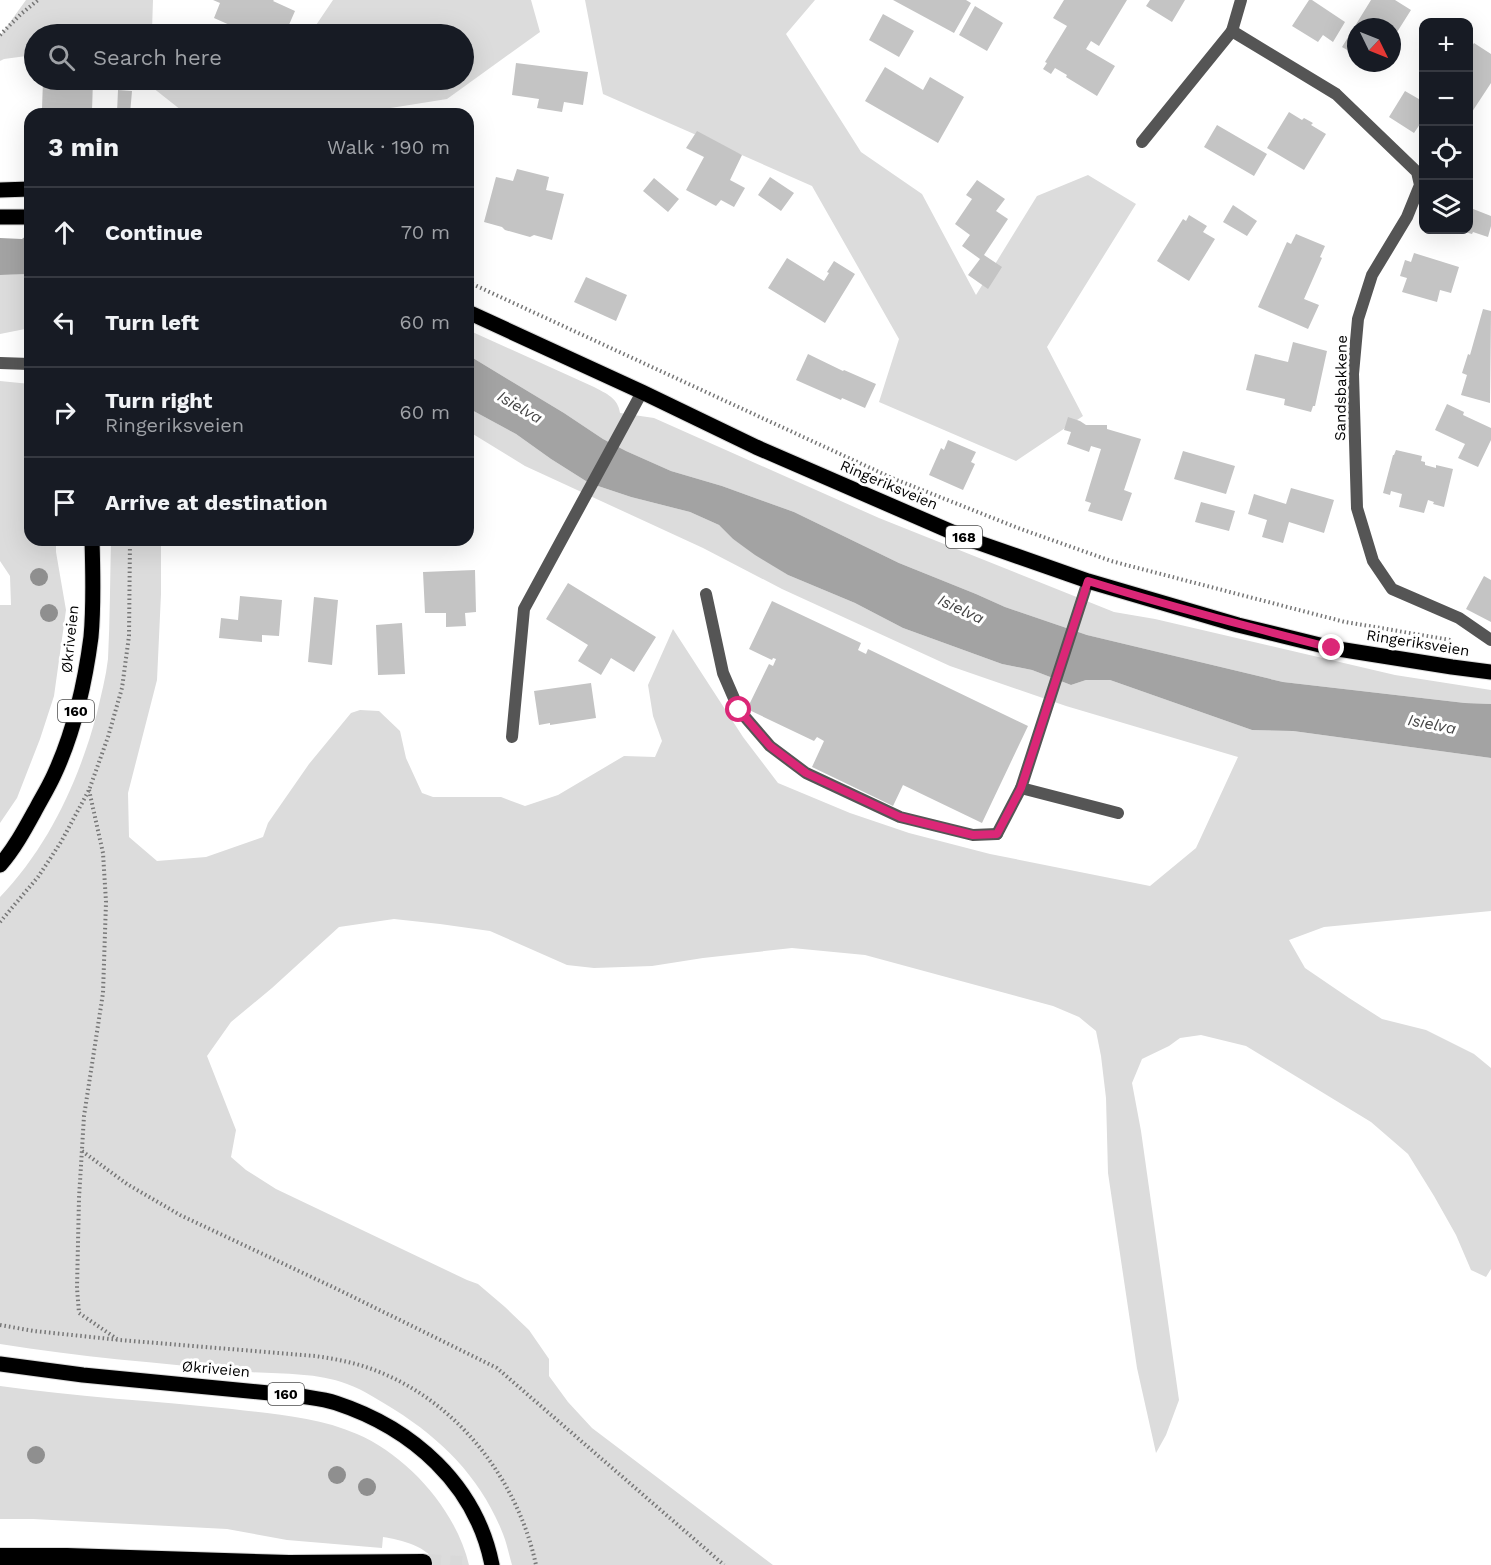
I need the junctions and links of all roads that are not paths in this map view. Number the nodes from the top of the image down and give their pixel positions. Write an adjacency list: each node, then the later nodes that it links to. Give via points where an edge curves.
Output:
1 (1241, 0): 2 (street)
2 (1232, 31): 3 (street); 15 (street, Sandsbakkene, via 1336,94 1417,172 1420,185 1407,217 1372,275 1358,320 1353,374 1357,508 1373,561 1392,590 1459,618)
3 (1142, 142)
4 (24, 189): 5 (main road)
5 (0, 190)
6 (0, 217): 7 (main road)
7 (24, 217)
8 (474, 315): 11 (main road, Ringeriksveien / 168)
9 (0, 363): 10 (street)
10 (24, 364)
11 (642, 392): 13 (main road, Ringeriksveien / 168, via 756,447 968,539); 17 (street, via 524,609)
12 (93, 546): 20 (main road, Økriveien / 160, via 91,635 72,726 55,774)
13 (1088, 581): 16 (main road, Ringeriksveien / 168, via 1332,648); 18 (street)
14 (706, 594): 18 (street, via 723,673 739,710 770,746 806,773 900,817 973,835 997,834)
15 (1491, 639)
16 (1491, 672)
17 (512, 737)
18 (1021, 788): 19 (street)
19 (1118, 813)
20 (0, 865)
21 (0, 1364): 24 (main road, Økriveien / 160, via 300,1396 366,1414 420,1446 442,1468 478,1521)
22 (0, 1557): 23 (highway)
23 (423, 1563)
24 (492, 1565)

